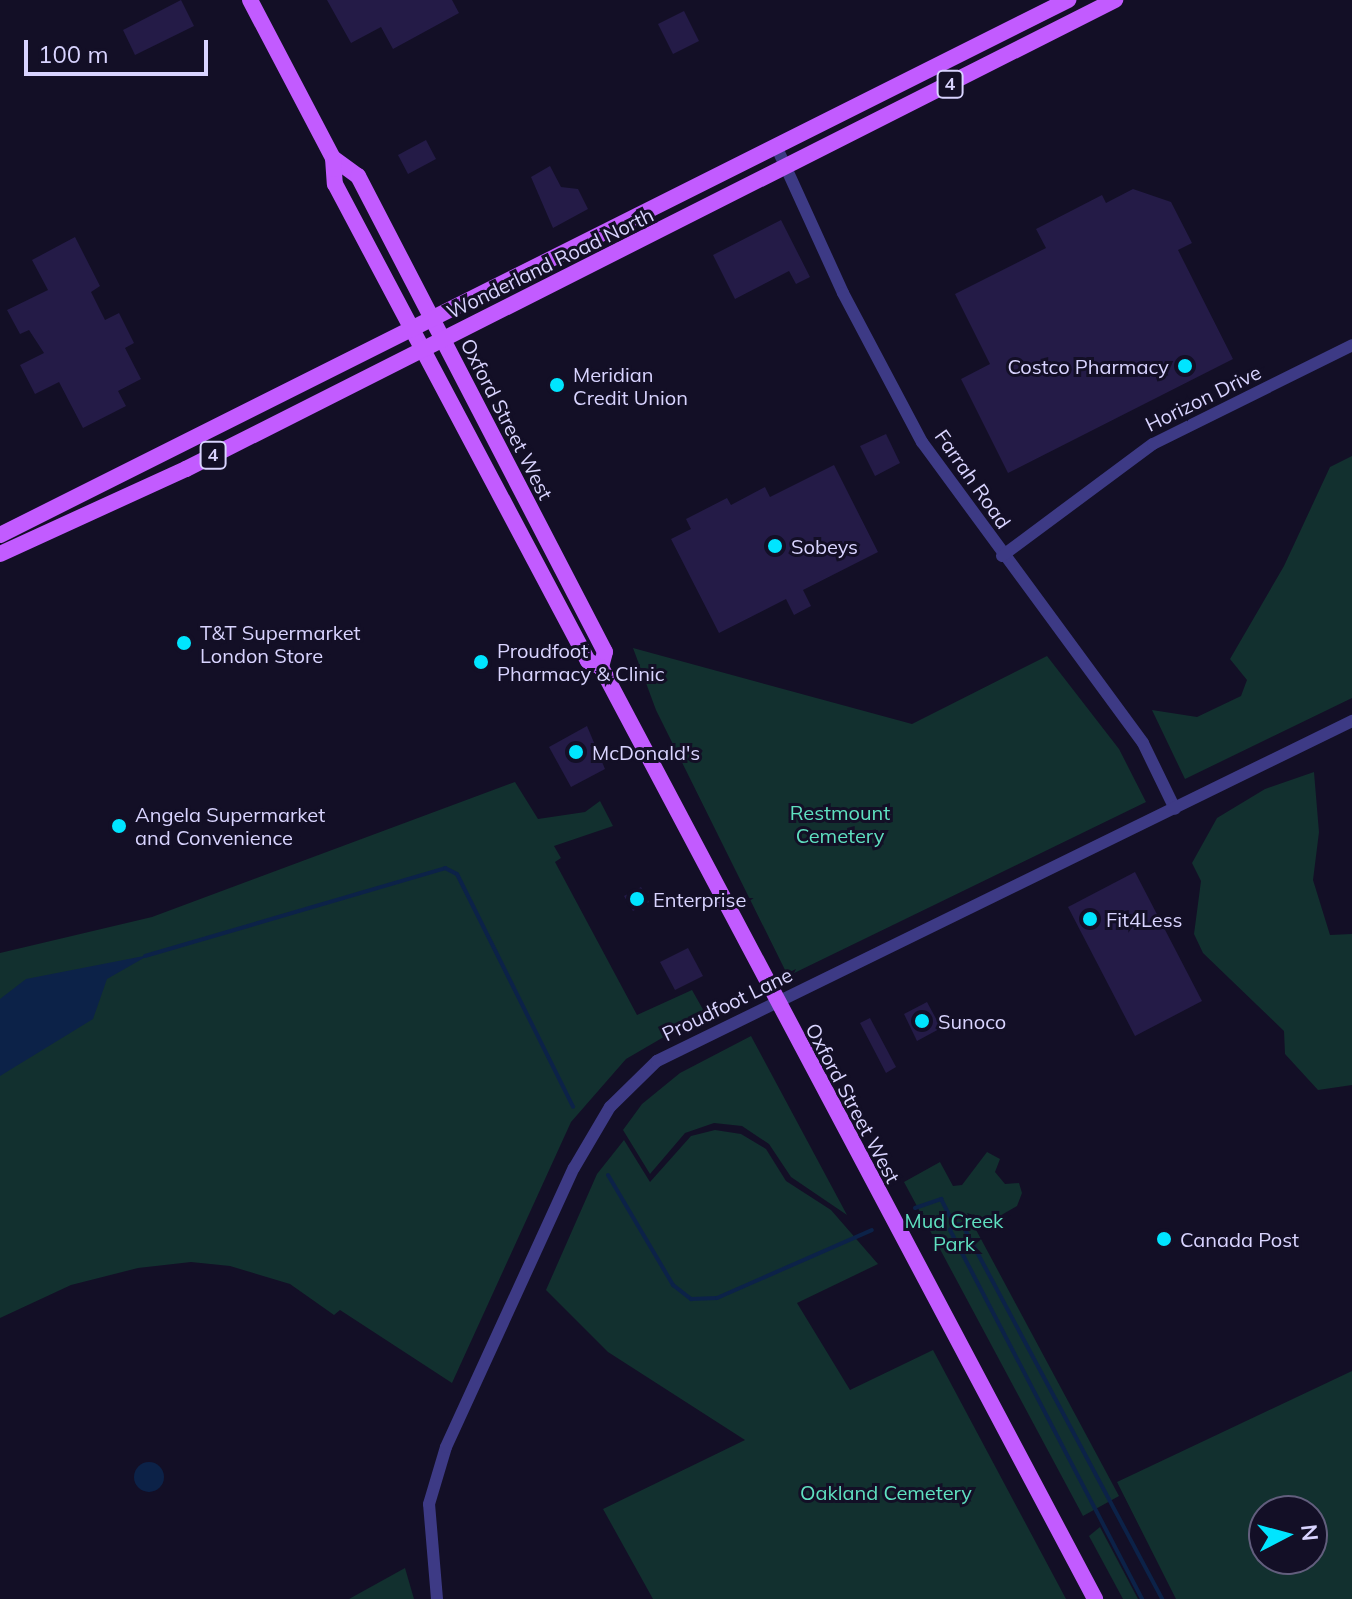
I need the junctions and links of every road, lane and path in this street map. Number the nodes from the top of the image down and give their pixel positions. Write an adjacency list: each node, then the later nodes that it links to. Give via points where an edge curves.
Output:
1 (250, 0): 5 (main road, Oxford Street West)
2 (1068, 0): 4 (main road, Wonderland Road North / 4)
3 (1115, 0): 6 (main road, Wonderland Road North / 4)
4 (777, 148): 6 (street, Farrah Road); 7 (main road, Wonderland Road North / 4)
5 (333, 158): 7 (main road, Oxford Street West, via 358,176); 8 (main road, Oxford Street West, via 335,184)
6 (786, 168): 9 (main road, Wonderland Road North / 4); 14 (street, Farrah Road, via 922,442)
7 (432, 317): 8 (main road, Wonderland Road North / 4); 9 (main road, Oxford Street West)
8 (412, 328): 11 (main road, Oxford Street West); 12 (main road, Wonderland Road North / 4)
9 (443, 339): 11 (main road, Wonderland Road North / 4); 15 (main road, Oxford Street West, via 605,652)
10 (1352, 345): 14 (street, Horizon Drive, via 1153,444)
11 (423, 349): 13 (main road, Wonderland Road North / 4); 15 (main road, Oxford Street West, via 588,661)
12 (0, 535)
13 (0, 554)
14 (1002, 556): 17 (street, Farrah Road, via 1143,743)
15 (601, 667): 18 (main road, Oxford Street West)
16 (1352, 721): 17 (street, Proudfoot Lane)
17 (1175, 809): 18 (street, Proudfoot Lane)
18 (775, 1001): 19 (street, Proudfoot Lane, via 657,1061 610,1107 574,1168 446,1447 429,1504); 20 (main road, Oxford Street West)
19 (437, 1599)
20 (1095, 1599)

